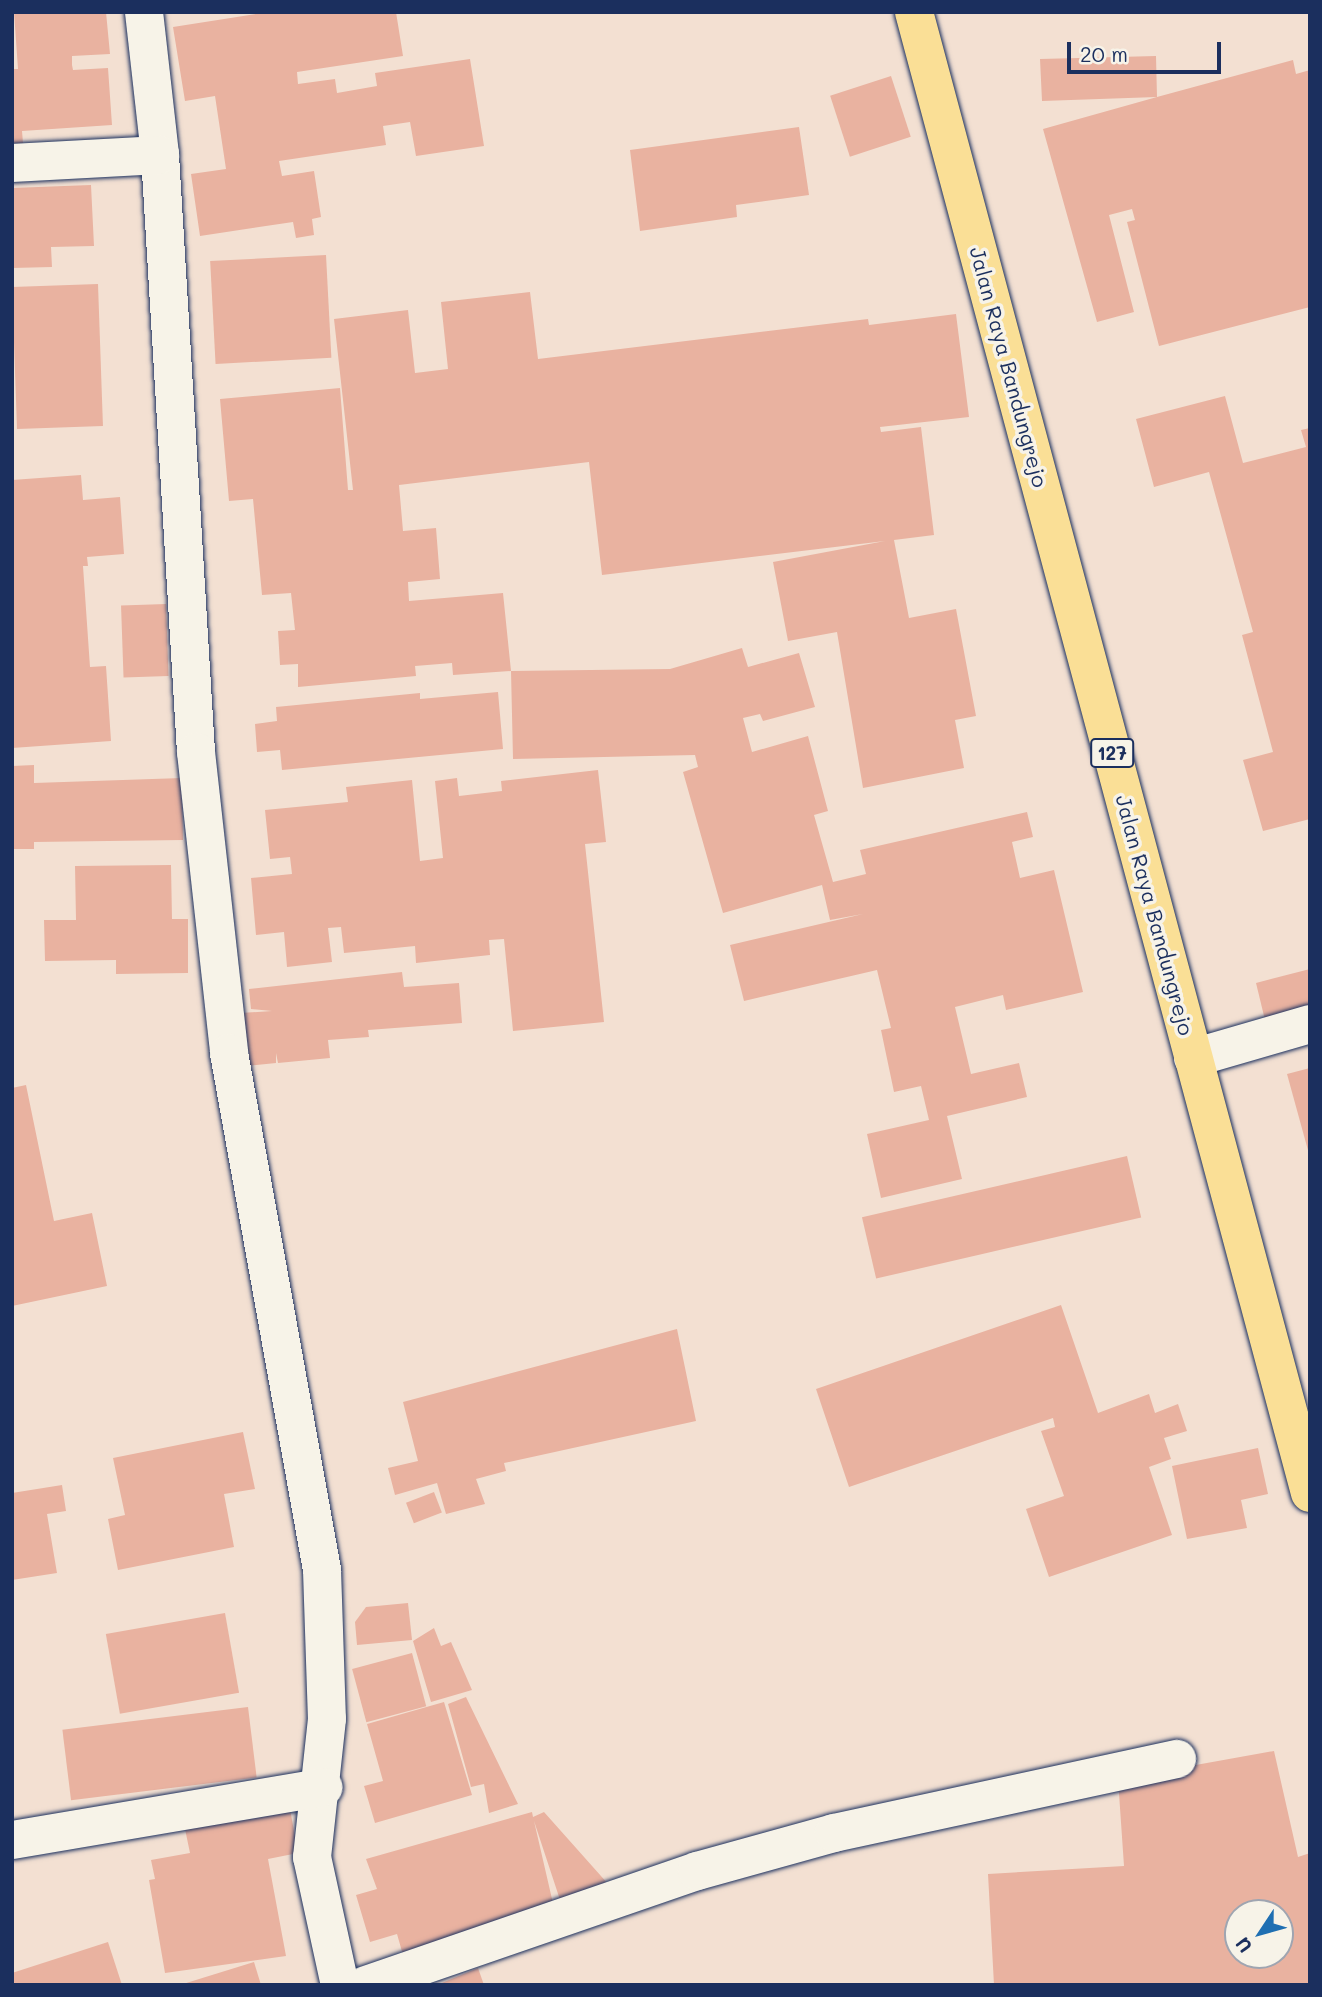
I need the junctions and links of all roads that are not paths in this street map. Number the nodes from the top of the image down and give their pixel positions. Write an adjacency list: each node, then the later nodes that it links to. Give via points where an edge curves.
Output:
1 (144, 12): 3 (street)
2 (914, 12): 6 (main road, Jalan Raya Bandungrejo / 127)
3 (160, 155): 4 (street); 9 (street, via 196,752 229,1053 322,1570)
4 (12, 163)
5 (1310, 1024): 6 (street)
6 (1194, 1058): 7 (main road, Jalan Raya Bandungrejo / 127)
7 (1310, 1493)
8 (1177, 1759): 12 (street, via 821,1836 697,1871)
9 (324, 1787): 10 (street); 11 (street, via 312,1857)
10 (12, 1840)
11 (340, 1985)
12 (366, 1985)

